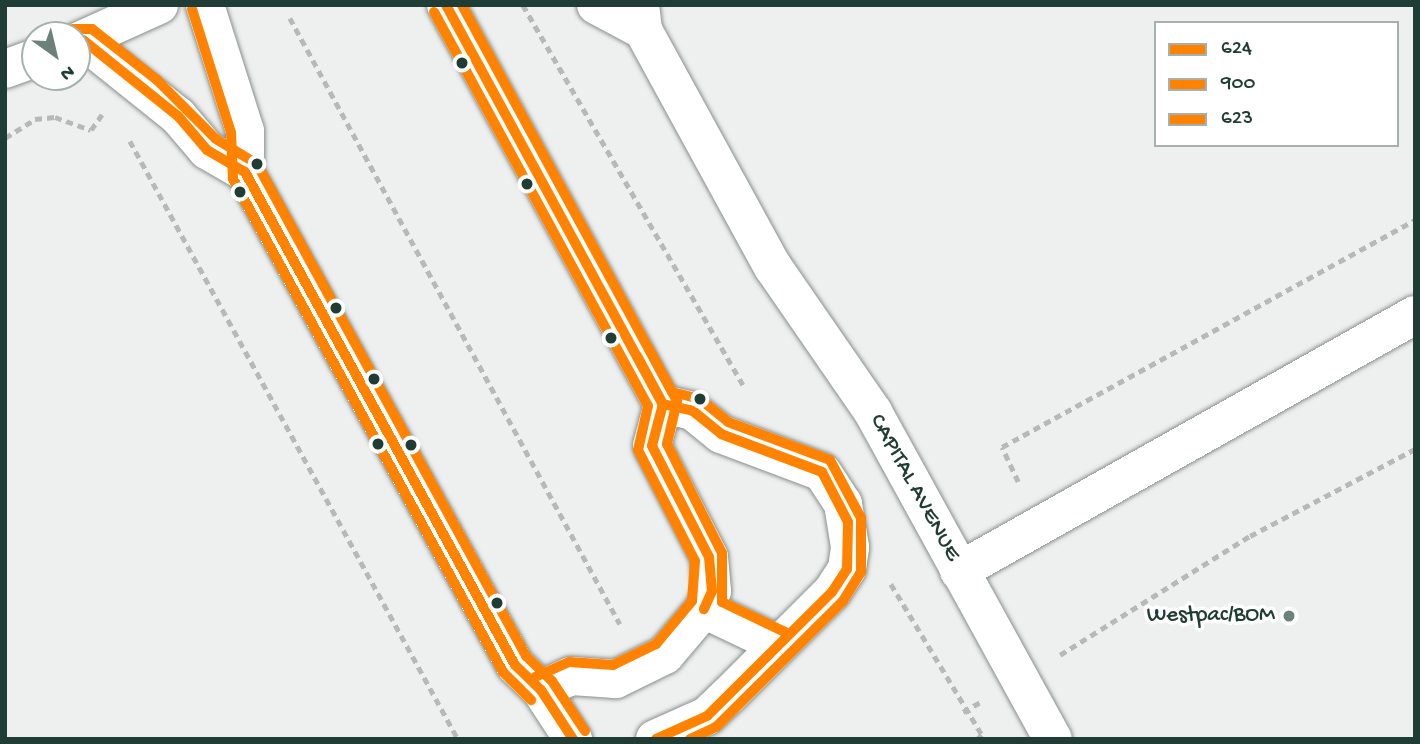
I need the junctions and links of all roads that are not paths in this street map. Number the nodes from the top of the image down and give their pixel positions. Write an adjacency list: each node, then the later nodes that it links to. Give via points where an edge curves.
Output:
1 (159, 5): 6 (street)
2 (205, 5): 8 (street, via 245,131)
3 (446, 5): 10 (street)
4 (596, 5): 5 (street, CAPITAL AVENUE)
5 (642, 18): 11 (street, CAPITAL AVENUE, via 773,267 887,405)
6 (91, 36)
7 (91, 49): 8 (street, via 178,116 206,150)
8 (245, 172): 14 (street, via 515,665)
9 (1415, 315): 11 (street, CAPITAL AVENUE)
10 (663, 404): 12 (street, via 652,446 709,557 712,591); 13 (street, via 693,411 721,434 805,462 822,472 843,504 847,569)
11 (959, 571): 17 (street)
12 (704, 609): 13 (street); 14 (street, via 677,643 646,668 616,679 572,676)
13 (779, 645): 16 (street, via 707,716)
14 (541, 690): 15 (street)
15 (573, 739)
16 (655, 739)
17 (1053, 739)

